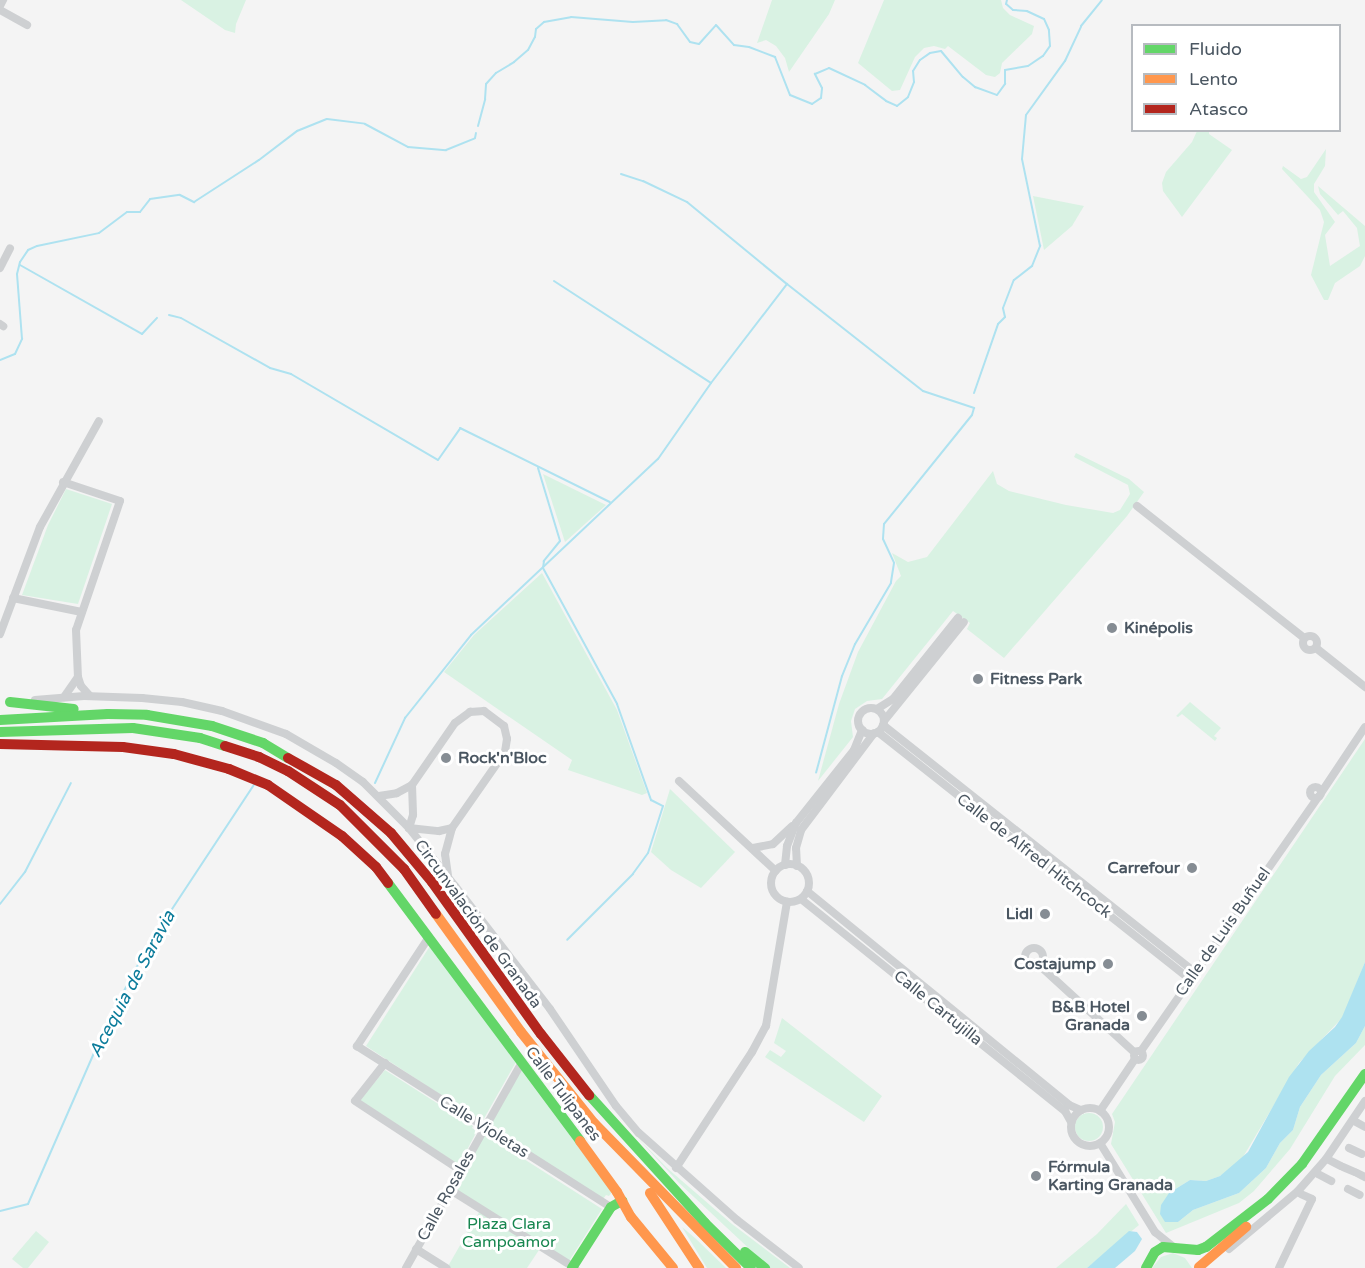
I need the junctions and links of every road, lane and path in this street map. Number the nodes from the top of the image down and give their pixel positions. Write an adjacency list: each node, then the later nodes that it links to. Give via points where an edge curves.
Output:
1 (3, 0): 2 (street)
2 (0, 8): 3 (street)
3 (27, 25)
4 (10, 248): 5 (street)
5 (0, 267)
6 (99, 421): 7 (street)
7 (63, 482): 9 (street, via 40,526); 10 (street, via 120,501)
8 (1137, 506): 15 (street, via 1304,638 1316,638 1316,648)
9 (13, 598): 10 (street); 13 (street)
10 (82, 612): 14 (street, via 76,630)
11 (961, 620): 12 (street)
12 (954, 628): 19 (street, via 893,699); 23 (street)
13 (0, 634)
14 (78, 677): 16 (street); 17 (street)
15 (1365, 687)
16 (87, 696): 17 (street); 29 (street, via 182,702 260,723 336,763)
17 (63, 697): 18 (street)
18 (5, 702): 20 (main road, via 92,709)
19 (878, 709): 23 (street); 24 (street, via 870,708 860,715 858,723)
20 (108, 714): 21 (main road, Circunvalación de Granada); 70 (main road, Circunvalación de Granada, via 187,721 238,734 287,755 355,799 391,833 432,882 578,1082)
21 (0, 720)
22 (1365, 727): 43 (street, Calle de Luis Buñuel)
23 (880, 728): 24 (street); 35 (street, via 801,830); 43 (street, Calle de Alfred Hitchcock)
24 (862, 730): 30 (street, via 854,750)
25 (0, 732): 60 (main road, Circunvalación de Granada, via 91,728 171,732 241,750 315,788 357,821 404,869 545,1063)
26 (0, 744): 41 (main road, Calle Tulipanes, via 149,750 248,776 299,804 365,856)
27 (679, 781): 33 (street)
28 (412, 785): 29 (street, via 398,793); 31 (street); 32 (street, via 455,723 470,712 484,711 504,726 505,752)
29 (379, 796): 31 (street)
30 (796, 823): 33 (street, via 773,844); 34 (street)
31 (409, 828): 32 (street); 37 (street)
32 (452, 828): 37 (street, via 445,854)
33 (753, 848): 36 (street)
34 (785, 865): 35 (street); 36 (street)
35 (797, 866): 38 (street, via 807,874)
36 (776, 871): 40 (street, via 772,887)
37 (449, 879): 61 (street, via 550,1010 616,1106)
38 (807, 891): 39 (street); 50 (street, Calle Cartujilla)
39 (801, 899): 40 (street); 52 (street, Calle Cartujilla, via 1065,1111)
40 (787, 902): 61 (street, via 766,1026)
41 (429, 937): 45 (main road, Calle Tulipanes); 46 (street, Calle Violetas, via 357,1046)
42 (1038, 964): 44 (street)
43 (1193, 976): 44 (street, Calle de Luis Buñuel)
44 (1137, 1054): 51 (street, Calle de Luis Buñuel)
45 (522, 1062): 54 (street, Calle Rosales); 68 (main road, Calle Tulipanes)
46 (385, 1064): 54 (street, Calle Violetas); 62 (street, via 355,1101)
47 (1365, 1074): 73 (main road, via 1316,1145 1283,1184 1214,1242 1198,1250)
48 (1365, 1089): 86 (main road, via 1324,1149 1292,1186)
49 (1365, 1101): 86 (street, via 1326,1159 1298,1191)
50 (1081, 1110): 51 (street); 52 (street)
51 (1100, 1111): 56 (street, via 1109,1130)
52 (1071, 1122): 56 (street, via 1079,1143)
53 (1356, 1122): 55 (street)
54 (484, 1127): 62 (street, Calle Rosales); 69 (street, Calle Violetas)
55 (1365, 1127)
56 (1100, 1143): 71 (street)
57 (1346, 1146): 58 (street)
58 (1363, 1155)
59 (1329, 1160): 64 (street)
60 (632, 1164): 80 (main road); 81 (main road, Circunvalación de Granada)
61 (676, 1168): 84 (street)
62 (460, 1170): 65 (street, Calle Rosales)
63 (1318, 1174): 67 (street)
64 (1359, 1174)
65 (449, 1189): 74 (street, Calle Rosales); 78 (street)
66 (1301, 1194): 87 (street, via 1312,1199)
67 (1362, 1196)
68 (622, 1201): 69 (main road); 79 (main road, Calle Tulipanes)
69 (611, 1207): 78 (main road)
70 (705, 1223): 82 (main road, Circunvalación de Granada); 83 (main road, via 719,1229)
71 (1155, 1233): 72 (street); 75 (street)
72 (1172, 1246): 73 (main road); 75 (main road)
73 (1186, 1248): 86 (main road)
74 (416, 1249): 76 (street, Calle Rosales); 77 (street)
75 (1155, 1252): 85 (main road)
76 (406, 1268)
77 (446, 1268)
78 (573, 1268)
79 (673, 1268)
80 (699, 1268)
81 (736, 1268)
82 (751, 1268)
83 (765, 1268)
84 (799, 1268)
85 (1146, 1268)
86 (1201, 1268)
87 (1279, 1268)

